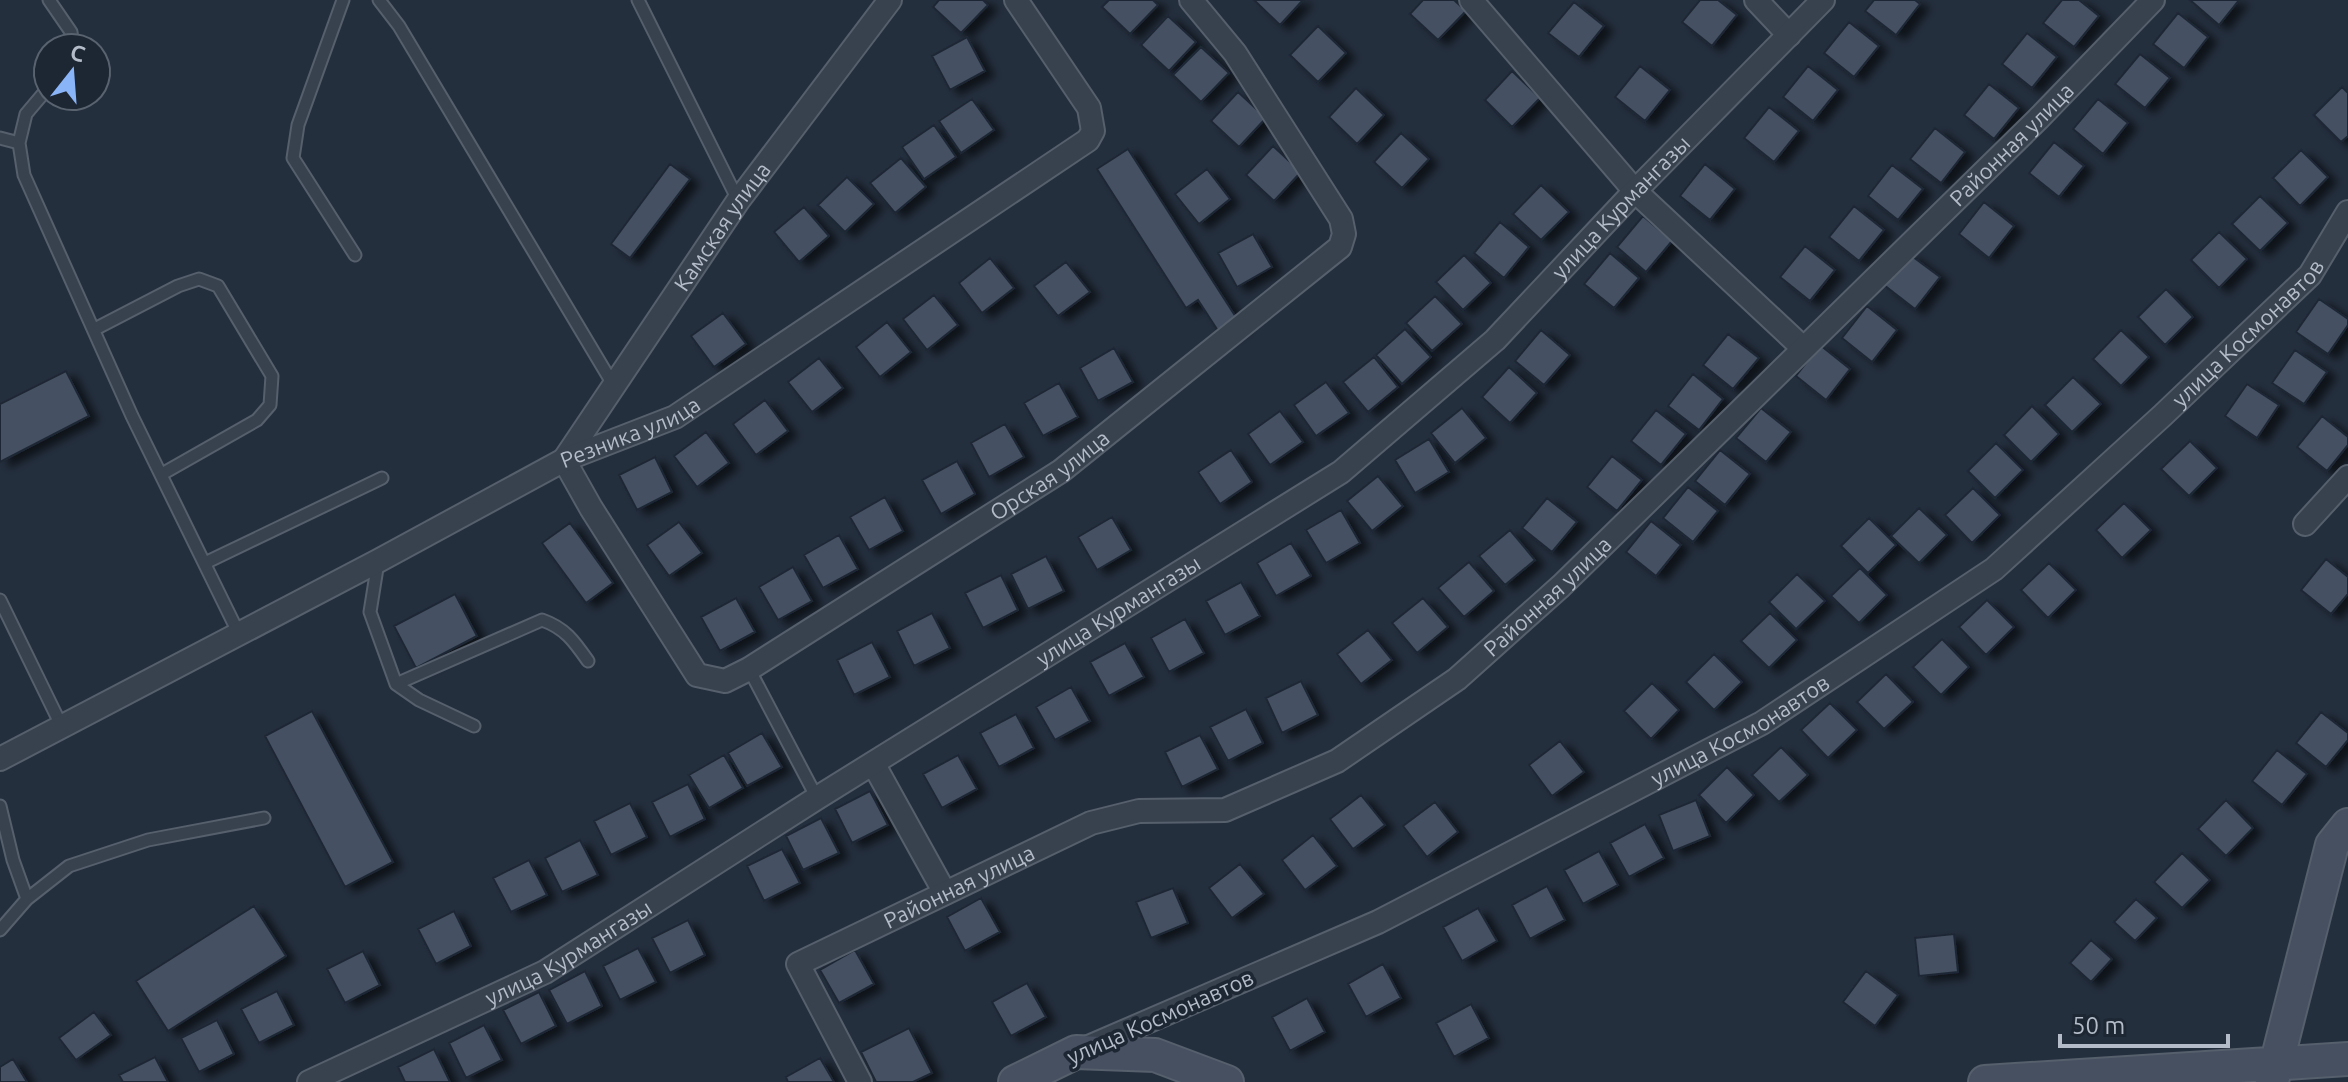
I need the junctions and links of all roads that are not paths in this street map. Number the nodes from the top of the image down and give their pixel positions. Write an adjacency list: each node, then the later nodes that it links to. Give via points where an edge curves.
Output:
1 (49, 0): 12 (lane)
2 (343, 0): 20 (lane, via 298,125 293,158)
3 (379, 0): 23 (lane)
4 (638, 0): 18 (lane)
5 (890, 0): 18 (street, Камская улица)
6 (1016, 0): 24 (street, Резника улица, via 1089,108 1093,131 1088,140 675,417)
7 (1191, 0): 34 (street, Орская улица, via 1235,53 1341,219 1340,247 1061,471)
8 (1471, 0): 17 (street)
9 (1756, 0): 13 (street)
10 (1823, 0): 13 (street, улица Курмангазы)
11 (2153, 0): 22 (street, Районная улица)
12 (71, 32)
13 (1789, 35): 17 (street, улица Курмангазы)
14 (32, 107): 16 (lane)
15 (0, 138): 16 (lane)
16 (19, 143): 21 (lane, via 24,175)
17 (1635, 191): 22 (street); 39 (street, улица Курмангазы, via 1495,340 1341,472)
18 (738, 201): 23 (street, Камская улица)
19 (2348, 212): 47 (street, улица Космонавтов, via 2310,275 1994,569 1762,723 1378,922)
20 (355, 255)
21 (95, 329): 25 (lane); 25 (lane, via 199,279 218,286 272,376 270,405 257,420)
22 (1803, 348): 44 (street, Районная улица, via 1561,586 1457,679 1337,761 1225,810 1139,811 1091,823)
23 (614, 386): 24 (street, Камская улица)
24 (564, 460): 29 (street, Резника улица); 34 (street, Орская улица, via 697,675 725,681)
25 (162, 474): 30 (lane)
26 (2348, 477): 28 (street)
27 (382, 478): 30 (lane)
28 (2305, 524)
29 (378, 561): 32 (street, Резника улица); 35 (lane, via 370,612)
30 (205, 563): 32 (lane)
31 (0, 600): 37 (lane)
32 (239, 634): 37 (street, Резника улица)
33 (588, 661): 35 (lane, via 569,634 542,620)
34 (749, 669): 40 (lane)
35 (396, 684): 36 (lane)
36 (474, 726)
37 (62, 727): 38 (street, Резника улица)
38 (0, 759)
39 (874, 765): 40 (street, улица Курмангазы); 44 (street)
40 (817, 798): 51 (street, улица Курмангазы, via 545,972)
41 (0, 806): 45 (lane)
42 (264, 818): 45 (lane, via 148,840 69,866)
43 (2348, 825): 49 (street, via 2332,845)
44 (945, 893): 52 (street, Районная улица, via 798,964)
45 (27, 899): 46 (lane)
46 (0, 930)
47 (1076, 1052): 53 (street, улица Космонавтов); 54 (street, via 1155,1055)
48 (2348, 1059): 49 (street)
49 (2275, 1072): 50 (street)
50 (2066, 1080): 55 (street)
51 (309, 1082)
52 (860, 1082)
53 (1015, 1082)
54 (1227, 1082)
55 (1985, 1082)

